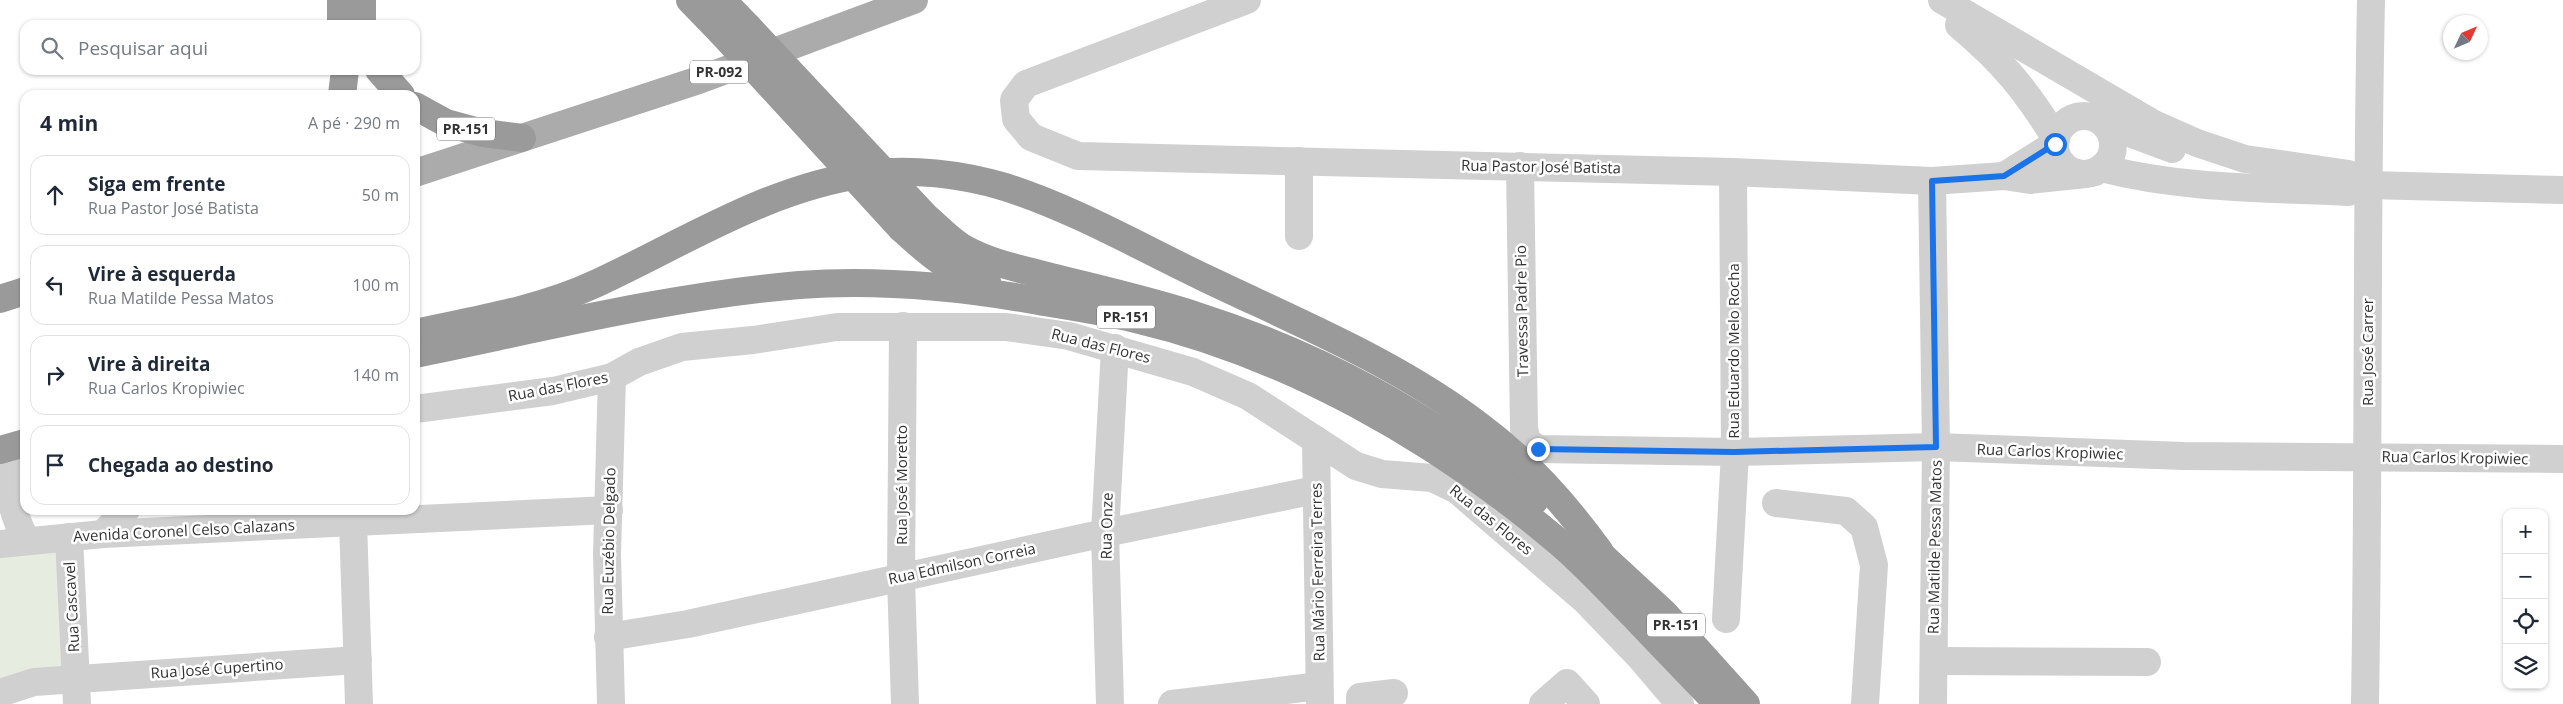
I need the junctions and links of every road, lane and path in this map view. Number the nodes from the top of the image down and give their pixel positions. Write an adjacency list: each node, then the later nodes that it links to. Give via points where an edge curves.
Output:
1 (340, 0): 10 (highway)
2 (362, 0): 11 (highway)
3 (690, 0): 12 (highway, PR-151)
4 (722, 0): 12 (highway, PR-151)
5 (914, 0): 19 (main road, PR-092, via 698,80)
6 (1247, 0): 21 (street, Rua Pastor José Batista, via 1026,84 1014,100 1016,119 1031,137 1078,156)
7 (1930, 0): 20 (street, via 1993,53 2029,96)
8 (1942, 0): 18 (street)
9 (2370, 0): 28 (street, Rua José Carrer)
10 (341, 20)
11 (362, 20)
12 (735, 30): 31 (highway, PR-151, bridge, via 901,228 934,258 957,272 980,280 1082,300); 58 (highway, PR-151, bridge, via 927,218 964,248 1000,265 1193,315 1270,341 1329,367 1428,422 1492,466)
13 (344, 75): 15 (highway)
14 (384, 75): 16 (highway)
15 (342, 90)
16 (397, 90)
17 (420, 109): 19 (highway, PR-151, via 446,123 483,133)
18 (2099, 112): 20 (street, via 2068,120 2060,128); 24 (street, via 2113,139 2112,155); 28 (street, via 2187,154 2349,174)
19 (522, 138): 23 (main road, PR-092)
20 (2055, 142): 24 (street, via 2057,156 2064,166 2074,172); 26 (street, Rua Pastor José Batista)
21 (1299, 161): 22 (street, Rua Pastor José Batista); 30 (street)
22 (1520, 166): 25 (street, Rua Pastor José Batista); 43 (street, Travessa Padre Pio, via 1524,429 1527,441)
23 (420, 171)
24 (2094, 171): 26 (street, Rua Pastor José Batista, via 2030,180); 28 (street, via 2184,183 2348,192)
25 (1733, 172): 27 (street, Rua Pastor José Batista); 45 (street, Rua Eduardo Melo Rocha)
26 (2004, 176): 27 (street, Rua Pastor José Batista)
27 (1932, 181): 42 (street, Rua Matilde Pessa Matos)
28 (2368, 185): 29 (street); 47 (street, Rua José Carrer)
29 (2563, 190)
30 (1299, 236)
31 (1139, 320): 35 (highway, PR-151, via 999,294 869,282 699,297); 78 (highway, PR-151, via 1274,366 1352,402 1450,460 1558,541)
32 (903, 326): 34 (street, Rua das Flores, via 1006,327 1069,336); 36 (street, Rua das Flores, via 837,327 682,347 640,362); 59 (street, Rua José Moretto)
33 (420, 332): 58 (highway, PR-151, via 537,304 593,285 745,209 815,184 868,174 914,172 955,176 1004,187 1059,208 1341,343 1413,381 1480,426 1529,467 1574,516)
34 (1115, 348): 40 (street, Rua das Flores, via 1193,372 1248,396); 54 (street, Rua Onze)
35 (420, 353)
36 (612, 377): 37 (street, Rua das Flores, via 553,391); 51 (street, Rua Euzébio Delgado)
37 (420, 407)
38 (20, 425): 39 (highway)
39 (0, 431)
40 (1316, 440): 49 (street, Rua Mário Ferreira Terres); 77 (street, Rua das Flores, via 1356,466 1382,474 1432,478 1457,490 1586,601)
41 (20, 444): 44 (highway)
42 (1936, 447): 45 (street, Rua Carlos Kropiwiec); 47 (street, Rua Carlos Kropiwiec, via 2184,456); 63 (street, Rua Matilde Pessa Matos)
43 (1538, 449): 45 (street, Rua Carlos Kropiwiec)
44 (0, 450)
45 (1734, 452): 60 (street, Rua Eduardo Melo Rocha)
46 (20, 456): 57 (street, via 8,479)
47 (2369, 457): 48 (street, Rua Carlos Kropiwiec); 82 (street, Rua José Carrer)
48 (2563, 459)
49 (1316, 490): 54 (street, Rua Edmilson Correia); 68 (street, Rua Mário Ferreira Terres)
50 (1776, 503): 80 (street, via 1846,511 1864,527 1874,565)
51 (608, 510): 53 (street, Avenida Coronel Celso Calazans); 61 (street, Rua Euzébio Delgado)
52 (121, 515): 55 (street)
53 (353, 522): 55 (street, Avenida Coronel Celso Calazans); 62 (street)
54 (1105, 533): 59 (street, Rua Edmilson Correia); 72 (street, Rua Onze)
55 (103, 534): 56 (street, Avenida Coronel Celso Calazans)
56 (69, 537): 57 (street, Avenida Coronel Celso Calazans); 65 (street, Rua Cascavel)
57 (13, 542)
58 (1600, 552): 79 (highway, PR-151, via 1665,614)
59 (901, 578): 61 (street, Rua Edmilson Correia, via 688,624); 71 (street, Rua José Moretto)
60 (1726, 620)
61 (608, 637): 70 (street, Rua Euzébio Delgado)
62 (358, 660): 65 (street, Rua José Cupertino); 69 (street)
63 (1934, 661): 64 (street); 81 (street, Rua Matilde Pessa Matos)
64 (2147, 662)
65 (76, 691): 66 (street, Rua José Cupertino, via 34,682)
66 (0, 693)
67 (1394, 693): 74 (street, via 1360,697)
68 (1320, 695): 73 (street)
69 (359, 704)
70 (610, 704)
71 (904, 704)
72 (1110, 704)
73 (1172, 704)
74 (1360, 704)
75 (1543, 704): 76 (street, via 1567,683)
76 (1586, 704)
77 (1680, 704)
78 (1718, 704)
79 (1746, 704)
80 (1866, 704)
81 (1933, 704)
82 (2365, 704)

